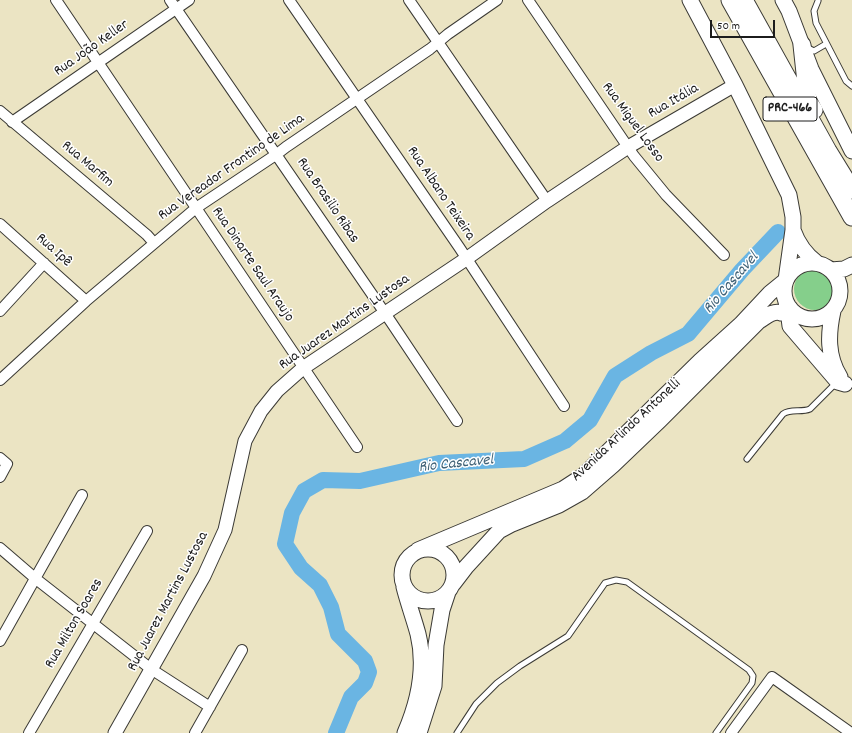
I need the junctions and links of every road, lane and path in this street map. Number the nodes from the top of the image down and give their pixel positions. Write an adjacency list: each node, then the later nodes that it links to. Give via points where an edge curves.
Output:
1 (56, 0): 18 (street, Rua Dinarte Saul Araujo)
2 (170, 0): 14 (street, Rua Brasilio Ribas)
3 (189, 0): 14 (street, Rua João Keller)
4 (289, 0): 21 (street, Rua Albano Teixeira)
5 (409, 0): 15 (street)
6 (497, 0): 15 (street, Rua Vereador Frontino de Lima)
7 (528, 0): 24 (street, Rua Miguel Losso)
8 (690, 0): 19 (main road)
9 (730, 0): 31 (highway, PRC-466)
10 (744, 0): 28 (highway, PRC-466)
11 (783, 0): 17 (main road)
12 (796, 0): 17 (main road)
13 (818, 0): 16 (lane, via 814,11 816,23)
14 (176, 9): 18 (street, Rua João Keller); 26 (street, Rua Brasilio Ribas)
15 (439, 42): 21 (street, Rua Vereador Frontino de Lima); 29 (street)
16 (826, 44): 17 (lane, via 814,51); 20 (lane, via 846,81)
17 (802, 45): 25 (main road, via 811,69); 27 (highway, PRC-466, via 808,101 846,167)
18 (98, 63): 23 (street, Rua João Keller); 30 (street, Rua Dinarte Saul Araujo)
19 (735, 85): 24 (street, Rua Itália); 33 (main road, via 789,195)
20 (852, 86)
21 (356, 98): 26 (street, Rua Vereador Frontino de Lima); 36 (street, Rua Albano Teixeira)
22 (0, 112): 23 (street, Rua Marfim)
23 (12, 122): 34 (street, Rua Marfim)
24 (628, 147): 29 (street, Rua Juarez Martins Lustosa); 35 (street, Rua Miguel Losso, via 666,195)
25 (852, 151)
26 (277, 154): 30 (street, Rua Vereador Frontino de Lima); 47 (street, Rua Brasilio Ribas)
27 (852, 183)
28 (852, 190)
29 (547, 201): 36 (street, Rua Juarez Martins Lustosa)
30 (196, 208): 34 (street, Rua Vereador Frontino de Lima); 48 (street, Rua Dinarte Saul Araujo)
31 (852, 216)
32 (0, 224): 37 (street, Rua Ipê)
33 (793, 230): 38 (main road, via 802,249); 42 (main road)
34 (154, 243): 43 (street, Rua Vereador Frontino de Lima)
35 (724, 255)
36 (466, 259): 47 (street, Rua Juarez Martins Lustosa); 51 (street, Rua Albano Teixeira)
37 (44, 263): 43 (street, Rua Ipê); 46 (street)
38 (817, 263): 40 (main road); 42 (main road, via 798,266)
39 (852, 265): 40 (main road, via 844,269)
40 (831, 270): 44 (main road, via 840,283 841,290)
41 (852, 278): 44 (main road)
42 (786, 280): 45 (main road, via 785,300); 60 (main road, Avenida Arlindo Antonelli, via 700,360 583,476 563,489)
43 (86, 301): 49 (street, Rua Vereador Frontino de Lima)
44 (836, 304): 45 (main road, via 825,317 816,319 806,319); 50 (main road, via 829,330 830,354)
45 (790, 308): 50 (main road, via 790,326); 63 (main road, Avenida Arlindo Antonelli, via 781,313 777,311 759,321 660,420 582,492 499,531 466,567)
46 (0, 311)
47 (385, 313): 48 (street, Rua Juarez Martins Lustosa); 52 (street, Rua Brasilio Ribas)
48 (303, 368): 53 (street, Rua Dinarte Saul Araujo); 67 (street, Rua Juarez Martins Lustosa, via 277,391 261,411 245,440 225,530 204,576)
49 (0, 379)
50 (845, 386): 54 (lane, via 810,409 787,411)
51 (564, 406)
52 (457, 421)
53 (356, 447)
54 (747, 459)
55 (3, 462): 56 (street)
56 (0, 477)
57 (82, 496): 61 (street)
58 (147, 531): 64 (street, Rua Milton Soares)
59 (0, 548): 61 (street)
60 (418, 550): 62 (main road, Avenida Arlindo Antonelli, via 405,561 402,569); 63 (main road, Avenida Arlindo Antonelli, via 436,549 450,559 455,576)
61 (36, 578): 64 (street); 65 (street)
62 (404, 586): 63 (main road, Avenida Arlindo Antonelli, via 413,596 425,601 434,601); 72 (main road, Avenida Arlindo Antonelli, via 418,635 421,656 420,682)
63 (451, 588): 73 (main road, Avenida Arlindo Antonelli, via 442,610 436,645 434,686)
64 (92, 624): 67 (street); 69 (street, Rua Milton Soares)
65 (0, 641)
66 (242, 650): 68 (street)
67 (152, 669): 68 (street); 70 (street, Rua Juarez Martins Lustosa)
68 (210, 707): 71 (street)
69 (29, 733)
70 (115, 733)
71 (195, 733)
72 (405, 733)
73 (418, 733)
74 (457, 733): 75 (lane, via 476,704 497,683 568,636 605,583 616,580 627,582 749,670 753,676 752,683)
75 (716, 733)
76 (731, 733): 77 (street, via 772,677)
77 (851, 733)

